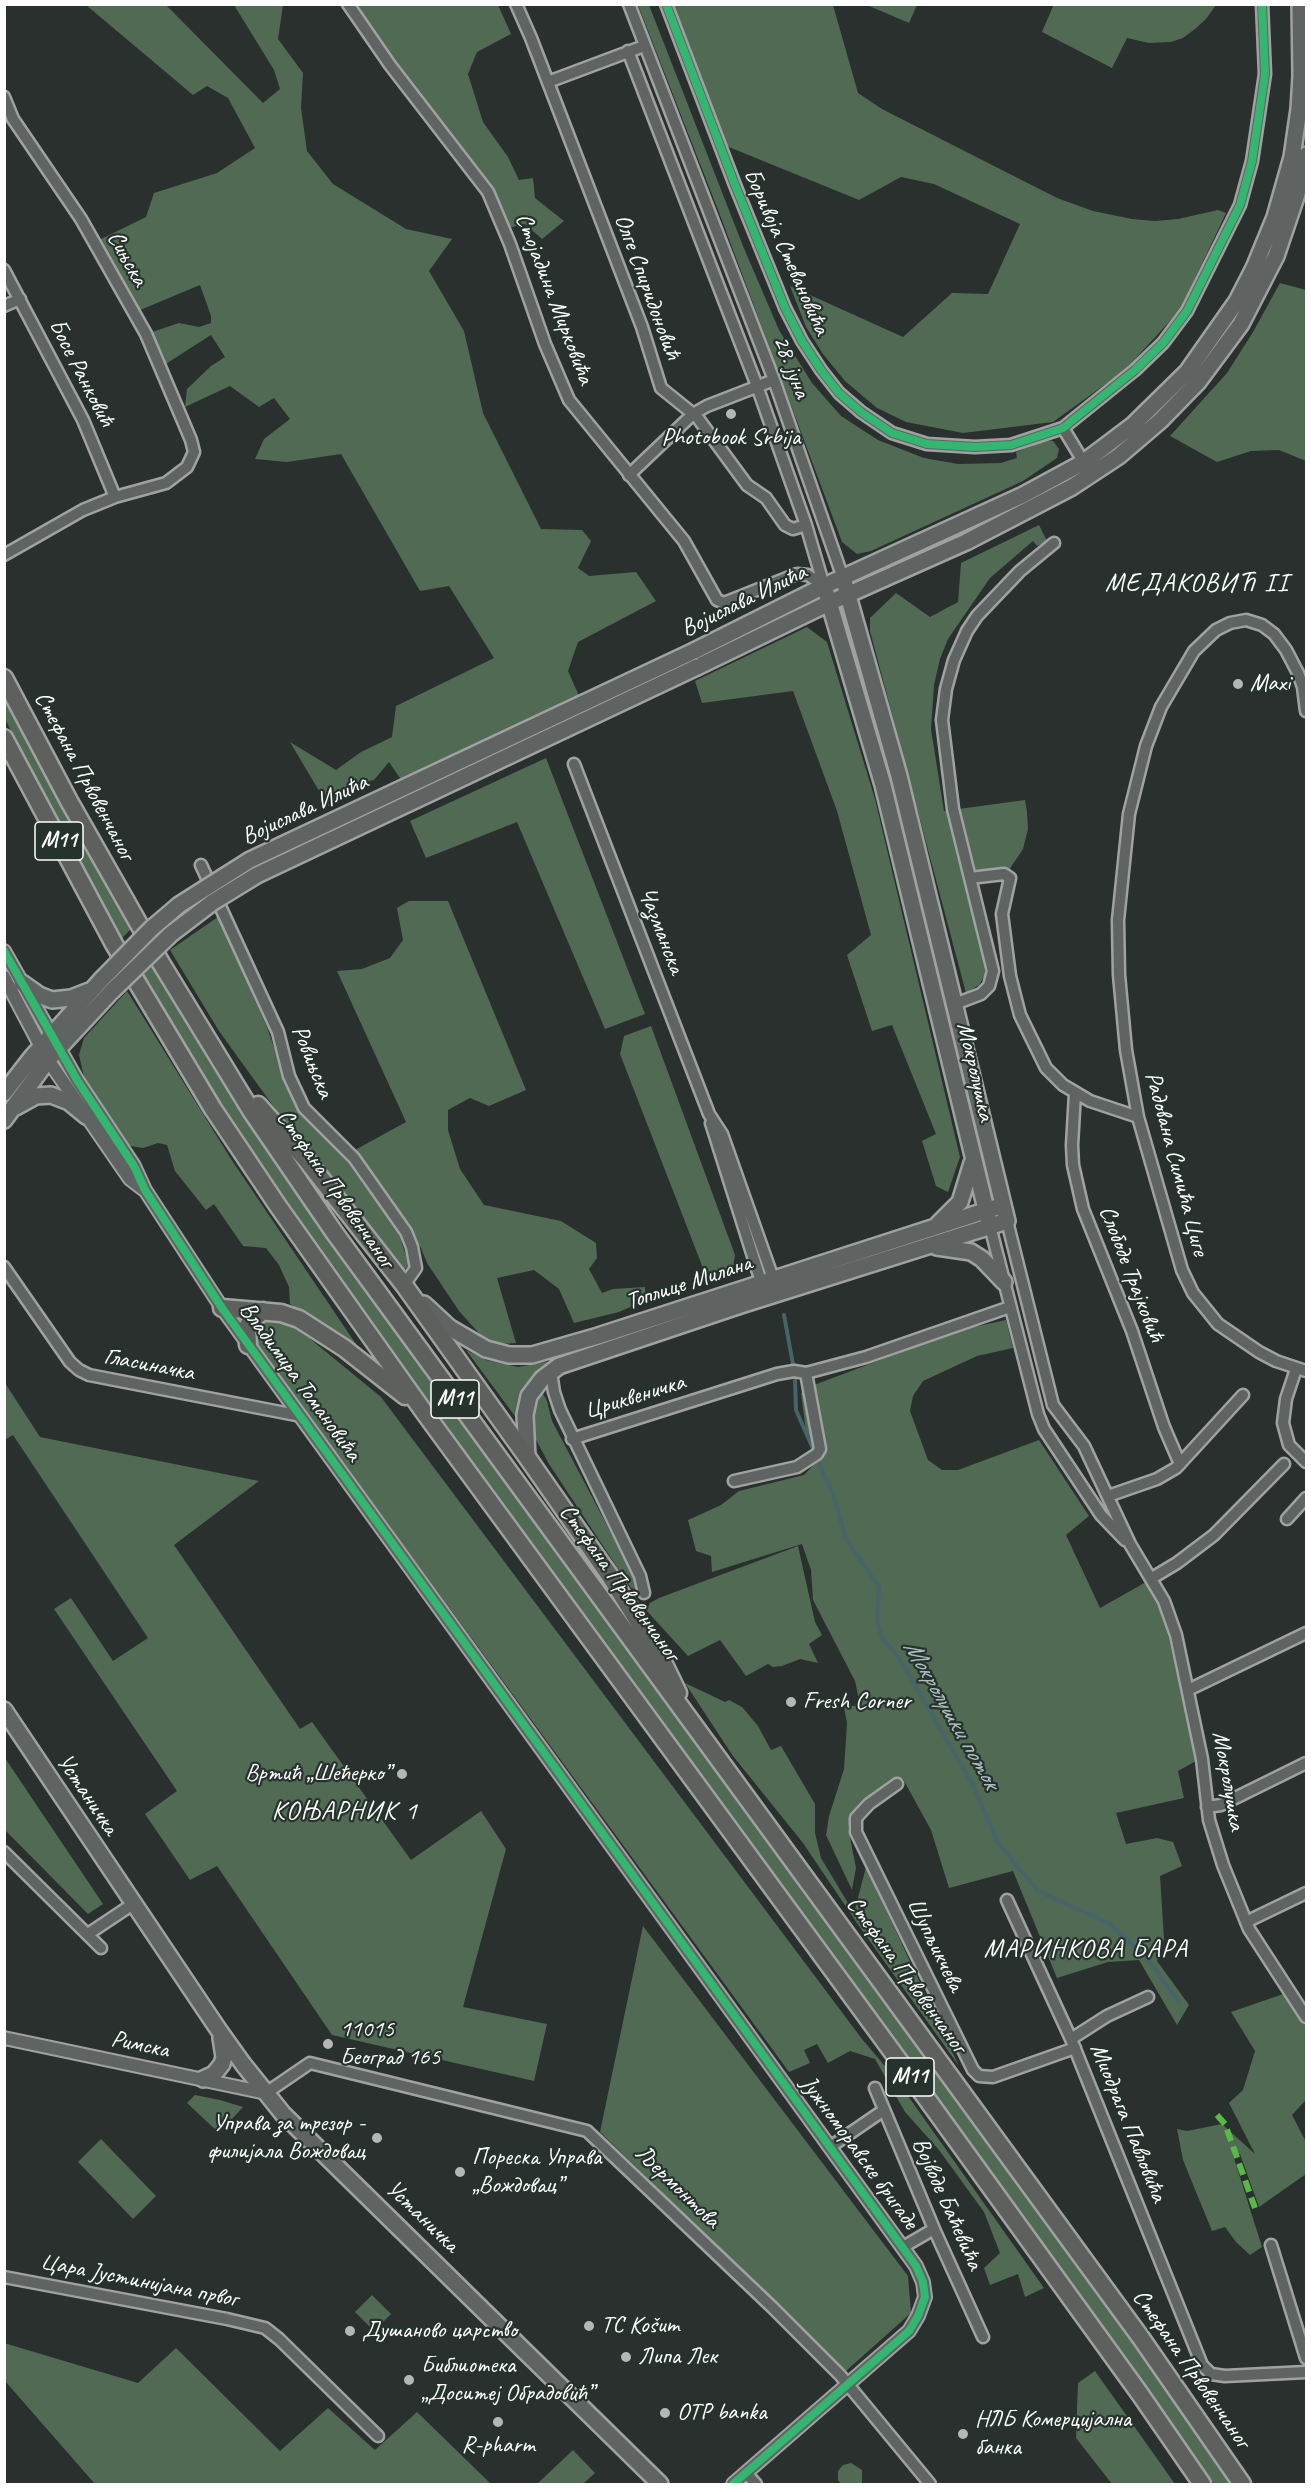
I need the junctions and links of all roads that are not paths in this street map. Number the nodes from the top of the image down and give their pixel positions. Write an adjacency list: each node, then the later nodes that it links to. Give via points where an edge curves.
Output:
1 (348, 4): 20 (street, Стојадина Мирковића, via 488,192 569,400)
2 (516, 4): 9 (street, Олге Спиридоновић)
3 (629, 4): 7 (street, 28. јуна)
4 (666, 4): 18 (street, Боривоја Стевановића, via 785,308 811,356 839,393 892,433 927,444 998,446 1031,440)
5 (1262, 4): 18 (street, Боривоја Стевановића, via 1265,74 1252,160 1240,205 1206,277 1163,343 1122,382)
6 (1300, 4): 19 (main road, Војислава Илића, via 1301,76 1295,138 1275,217 1254,268 1228,316 1187,372)
7 (644, 46): 8 (street); 15 (street, 28. јуна)
8 (628, 51): 9 (street); 16 (street, 28. јуна)
9 (548, 82): 17 (street, Олге Спиридоновић, via 642,327 661,388)
10 (4, 97): 21 (street, Сињска, via 13,119 81,219 146,334 191,440 194,452 187,467 166,483)
11 (1306, 155): 19 (main road, Војислава Илића, via 1276,256 1228,343 1198,382 1160,421 1119,456)
12 (4, 270): 13 (street, Босе Ранковић)
13 (20, 299): 14 (street); 21 (street, Босе Ранковић, via 82,420)
14 (4, 306)
15 (774, 381): 16 (street); 25 (street, 28. јуна)
16 (757, 386): 17 (street); 22 (street, 28. јуна)
17 (693, 414): 20 (street); 22 (street, Олге Спиридоновић, via 747,485 766,498 785,525 793,529)
18 (1063, 428): 19 (street)
19 (1087, 469): 25 (main road, Војислава Илића); 27 (main road, Војислава Илића, via 1042,503)
20 (629, 475): 26 (street, Стојадина Мирковића, via 684,542 717,600 724,603 797,574 808,575)
21 (115, 497): 24 (street, via 83,510)
22 (807, 525): 26 (street, 28. јуна)
23 (1054, 543): 34 (street, Мокролушка, via 1008,582 977,616 949,674 943,707 945,759)
24 (4, 555)
25 (843, 578): 26 (main road, Војислава Илића); 27 (main road, Мокролушка)
26 (824, 586): 28 (main road, Мокролушка); 38 (main road, Војислава Илића, bridge, via 250,860 179,905 144,936)
27 (848, 595): 28 (main road, Војислава Илића); 39 (main road, Мокролушка, via 899,776)
28 (829, 603): 38 (main road, Војислава Илића, bridge, via 257,875 213,902); 48 (main road, Мокролушка, via 883,785)
29 (4, 678): 42 (highway, Стефана Првовенчаног / M11, via 105,866)
30 (1306, 711): 47 (street, Радована Симића Циге, via 1303,687 1286,650 1274,634 1246,620 1216,630 1194,651 1168,694 1150,735 1129,814 1118,920 1126,1050)
31 (4, 738): 71 (highway, M11, via 114,944 190,1071 278,1206)
32 (574, 764): 57 (street, Чазманска, via 709,1114 722,1134)
33 (201, 865): 59 (street, Ровињска, via 278,1032 289,1076 304,1108 354,1158 406,1232 416,1268)
34 (970, 878): 39 (street, Мокролушка, via 992,975 981,994); 44 (street, via 1004,874 1010,878 1002,914 1010,976 1020,1015 1046,1068)
35 (4, 951): 37 (street, Владимира Томановића)
36 (4, 977): 41 (street, Владимира Томановића)
37 (22, 982): 38 (main road, via 52,1000 71,998); 40 (street, Владимира Томановића)
38 (102, 986): 40 (main road, Војислава Илића)
39 (955, 1004): 50 (main road, Мокролушка)
40 (56, 1041): 41 (main road, Војислава Илића); 49 (street, Владимира Томановића, via 77,1080 135,1166)
41 (45, 1053): 43 (main road, Војислава Илића); 45 (main road, Војислава Илића); 46 (street, Владимира Томановића)
42 (227, 1071): 59 (highway, via 308,1162); 88 (highway, Стефана Првовенчаног / M11, via 334,1232)
43 (5, 1091)
44 (1075, 1093): 47 (street, via 1104,1108); 76 (street, Слободе Трајковић, via 1073,1165 1083,1209)
45 (8, 1116): 46 (main road, via 36,1096 51,1095 69,1102)
46 (86, 1116): 49 (street, Владимира Томановића, via 130,1179)
47 (1138, 1117): 67 (street, Радована Симића Циге, via 1182,1270 1193,1293 1233,1336 1258,1352)
48 (973, 1160): 51 (main road, Мокролушка); 54 (main road, via 960,1202)
49 (145, 1190): 62 (street, Владимира Томановића)
50 (1003, 1206): 51 (main road, Топлице Милана); 52 (main road, Мокролушка)
51 (985, 1211): 53 (main road, Мокролушка); 54 (main road, Топлице Милана)
52 (1007, 1221): 53 (main road, Топлице Милана); 79 (street, Мокролушка, via 1053,1405 1084,1446)
53 (990, 1226): 55 (main road, Топлице Милана); 58 (street, Мокролушка)
54 (934, 1227): 57 (main road, Топлице Милана)
55 (931, 1246): 58 (main road, via 971,1252); 60 (main road, Топлице Милана)
56 (4, 1267): 72 (street, Гласиначка, via 79,1370)
57 (767, 1281): 60 (street, Чазманска); 64 (main road, Топлице Милана)
58 (1004, 1282): 61 (street, Мокролушка)
59 (404, 1285): 64 (main road, Топлице Милана, via 450,1328 498,1353 532,1355); 74 (highway)
60 (772, 1296): 66 (main road, Топлице Милана)
61 (1010, 1307): 69 (street, Цриквеничка, via 866,1357); 82 (street, Мокролушка, via 1044,1429 1101,1515)
62 (222, 1308): 63 (highway); 65 (street, Владимира Томановића)
63 (263, 1311): 65 (highway, via 247,1328); 71 (highway, via 299,1319 382,1377)
64 (598, 1336): 66 (main road)
65 (248, 1345): 72 (street, Владимира Томановића)
66 (603, 1352): 68 (main road, Топлице Милана)
67 (1301, 1370): 75 (street, Радована Симића Циге, via 1286,1399 1283,1423 1290,1444)
68 (551, 1372): 73 (street, via 554,1392); 74 (main road, Топлице Милана, via 532,1391 526,1406)
69 (806, 1373): 73 (street, Цриквеничка, via 777,1374); 78 (street, via 820,1449 817,1454 797,1467)
70 (1243, 1395): 76 (street)
71 (424, 1412): 124 (highway, M11, via 924,2095)
72 (301, 1416): 92 (street, Владимира Томановића)
73 (572, 1438): 84 (street, Цриквеничка, via 640,1576)
74 (527, 1457): 88 (highway, via 592,1548 649,1638)
75 (1306, 1462)
76 (1180, 1464): 79 (street, via 1156,1479)
77 (1284, 1464): 83 (street, via 1214,1535)
78 (734, 1481)
79 (1108, 1496): 82 (street, Мокролушка)
80 (1306, 1498): 81 (street)
81 (1287, 1519)
82 (1130, 1544): 83 (street, Мокролушка)
83 (1152, 1578): 86 (street, Мокролушка, via 1176,1635)
84 (644, 1593)
85 (1306, 1633): 86 (street)
86 (1188, 1690): 91 (street, Мокролушка)
87 (4, 1710): 96 (main road, Устаничка)
88 (691, 1722): 125 (highway, Стефана Првовенчаног / M11, via 1141,2338)
89 (1306, 1763): 91 (street, via 1221,1805)
90 (897, 1784): 104 (street, Шупљикчева, via 868,1804 856,1818 856,1832 973,2070 979,2076 993,2077)
91 (1207, 1807): 97 (street, Мокролушка, via 1216,1844)
92 (591, 1819): 109 (street, Јужноморавске бригаде)
93 (4, 1852): 98 (street)
94 (1306, 1893): 97 (street)
95 (1007, 1900): 104 (street, Миодрага Павловића)
96 (133, 1904): 98 (street); 102 (main road, Устаничка)
97 (1246, 1922): 101 (street, Мокролушка)
98 (88, 1934): 99 (street)
99 (101, 1948)
100 (1148, 1997): 104 (street, via 1107,2016)
101 (1306, 2017)
102 (218, 2029): 105 (main road, via 225,2057 219,2070); 107 (main road, Устаничка)
103 (4, 2038): 105 (street, Римска)
104 (1073, 2043): 116 (street, Миодрага Павловића, via 1202,2365 1211,2374 1225,2376)
105 (203, 2079): 107 (street, Римска)
106 (875, 2088): 108 (street, Војводе Баћевића)
107 (266, 2093): 117 (street, Љермонтова, via 310,2064 587,2131); 120 (main road, Устаничка, via 305,2136)
108 (884, 2110): 109 (street); 110 (street, Војводе Баћевића)
109 (830, 2147): 112 (street, Јужноморавске бригаде)
110 (934, 2229): 112 (street); 114 (street, Војводе Баћевића)
111 (1271, 2245): 115 (street)
112 (903, 2247): 117 (street, Јужноморавске бригаде, via 922,2282 925,2296 918,2316 909,2331)
113 (4, 2277): 118 (street, Цара Јустинијана првог, via 265,2328)
114 (983, 2337)
115 (1306, 2358)
116 (1306, 2372)
117 (849, 2385): 119 (street, Јужноморавске бригаде); 123 (street, Љермонтова)
118 (378, 2436)
119 (746, 2473): 121 (street, Јужноморавске бригаде); 122 (street)
120 (660, 2484)
121 (733, 2484)
122 (756, 2484)
123 (930, 2484)
124 (1202, 2484)
125 (1242, 2484)

